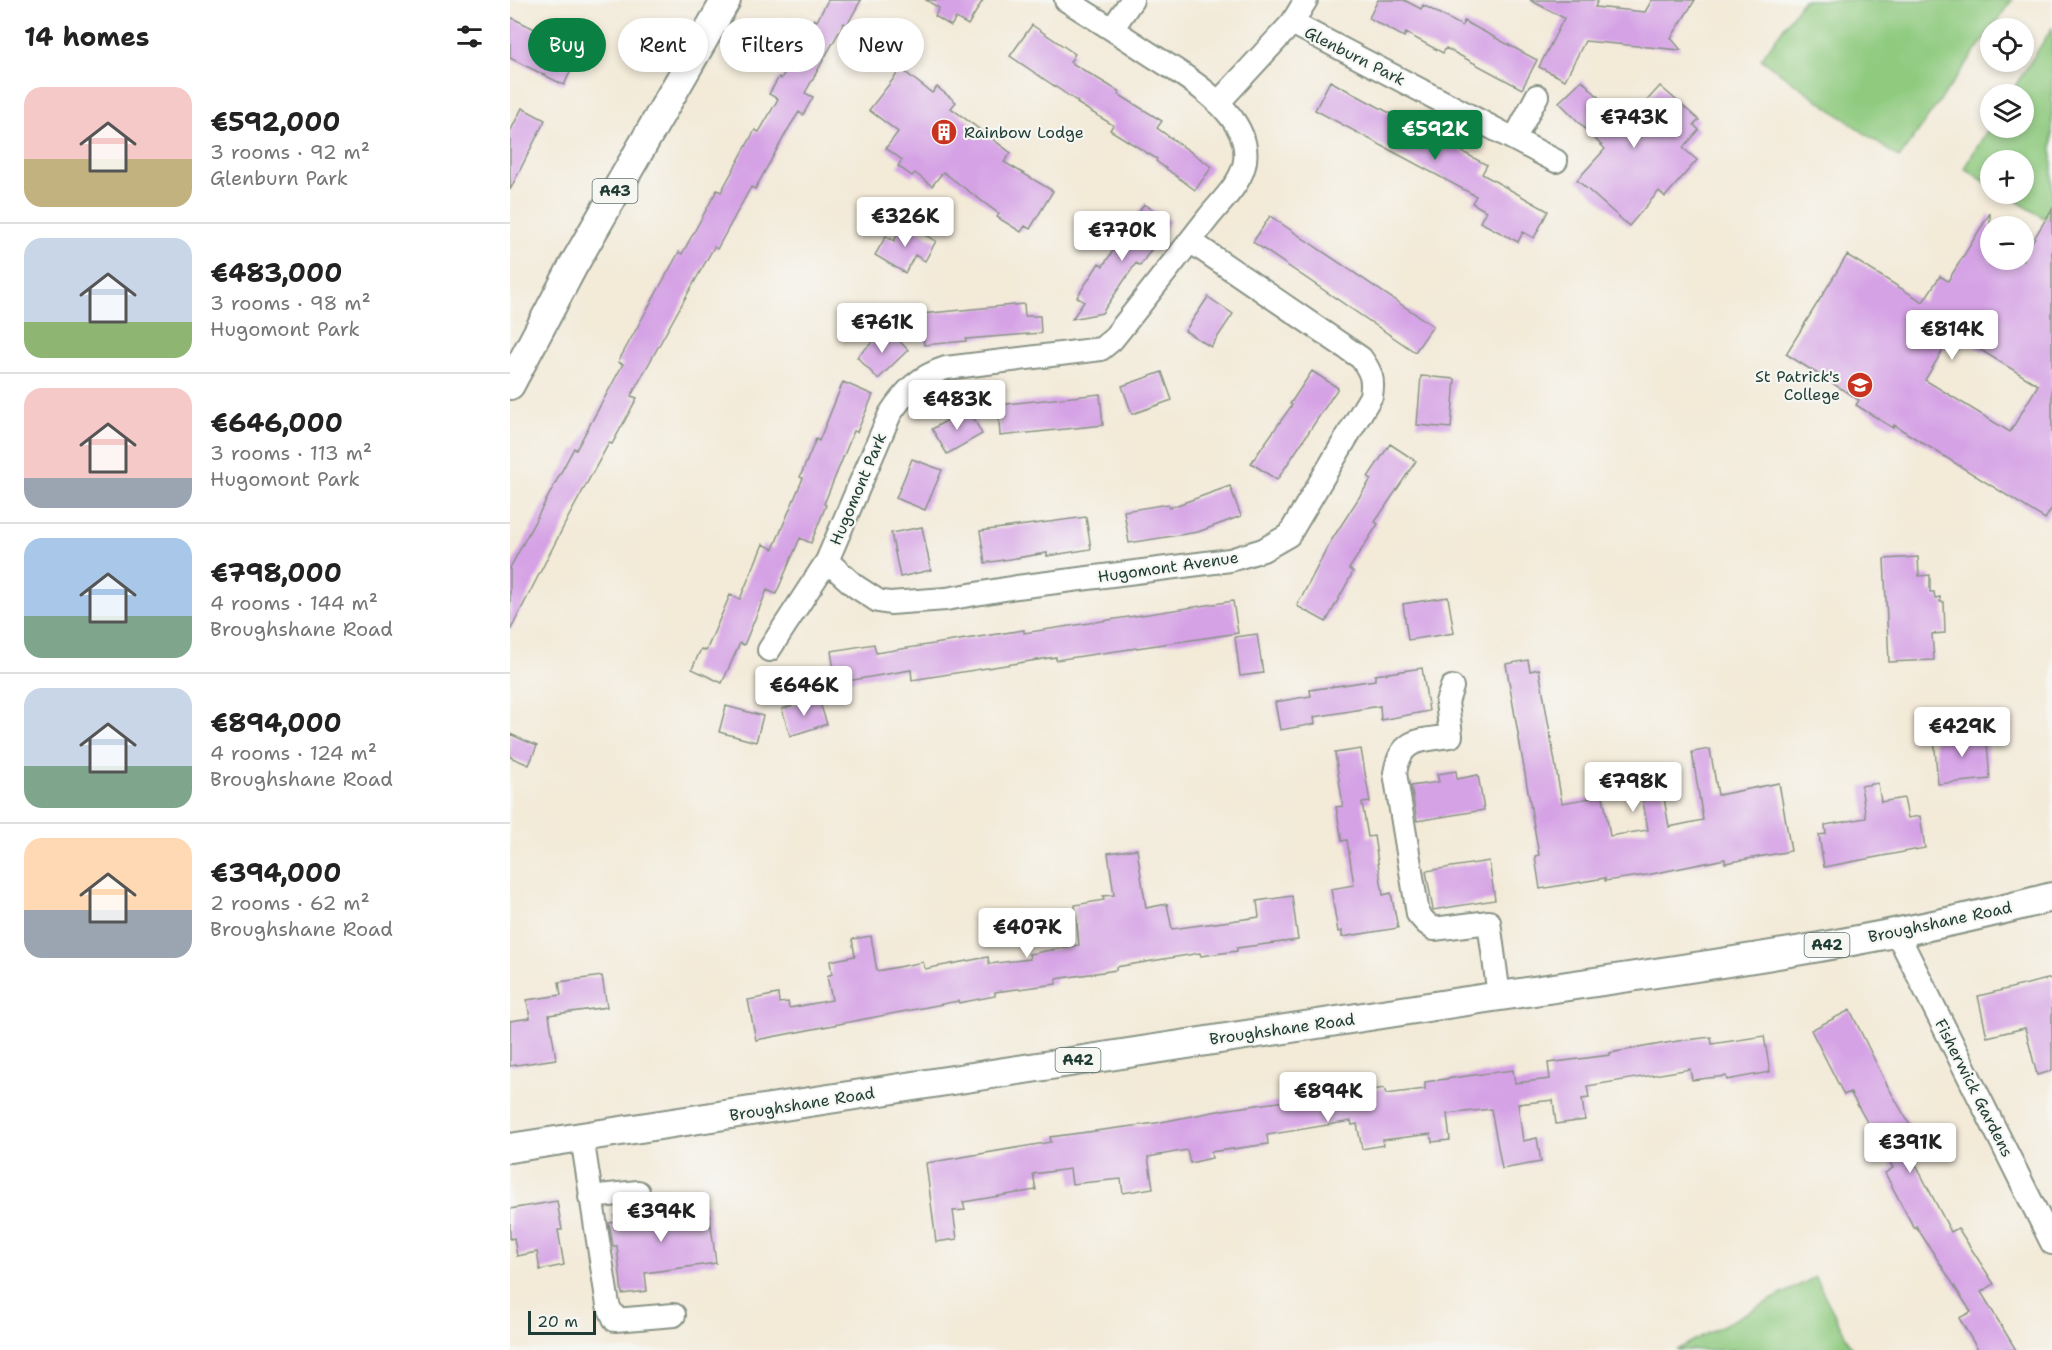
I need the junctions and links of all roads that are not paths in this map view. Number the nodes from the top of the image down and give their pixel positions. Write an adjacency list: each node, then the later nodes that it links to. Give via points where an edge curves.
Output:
1 (726, 0): 12 (main road, A43, via 573,266)
2 (1066, 0): 6 (street, Hugomont Park)
3 (1131, 0): 6 (street)
4 (1306, 0): 5 (street, Glenburn Park)
5 (1292, 23): 8 (street, Glenburn Park); 9 (street, Glenburn Park)
6 (1112, 29): 8 (street, Hugomont Park, via 1195,82)
7 (1538, 96): 9 (street)
8 (1218, 103): 11 (street, Hugomont Park, via 1240,132 1245,146 1244,166 1237,181)
9 (1515, 138): 10 (street, Glenburn Park)
10 (1556, 161)
11 (1190, 241): 13 (street, Hugomont Park, via 1101,349 946,368 929,373 914,385 890,414); 13 (street, Hugomont Avenue, via 1361,358 1372,374 1371,396 1289,535 1263,550 1230,560 946,599 890,603 855,586)
12 (510, 385)
13 (826, 561): 14 (street, Hugomont Park)
14 (770, 650)
15 (1452, 687): 18 (street, via 1447,702 1451,736 1412,743 1398,757 1395,773 1418,914 1434,929 1488,922)
16 (2052, 897): 17 (main road, Broughshane Road / A42)
17 (1897, 933): 18 (main road, Broughshane Road / A42); 23 (street, Fisherwick Gardens)
18 (1499, 996): 19 (main road, Broughshane Road / A42)
19 (582, 1137): 20 (main road, Broughshane Road / A42); 22 (street)
20 (510, 1148)
21 (638, 1192): 22 (street)
22 (590, 1197): 24 (street, via 608,1305 615,1320)
23 (2052, 1243)
24 (674, 1314)

